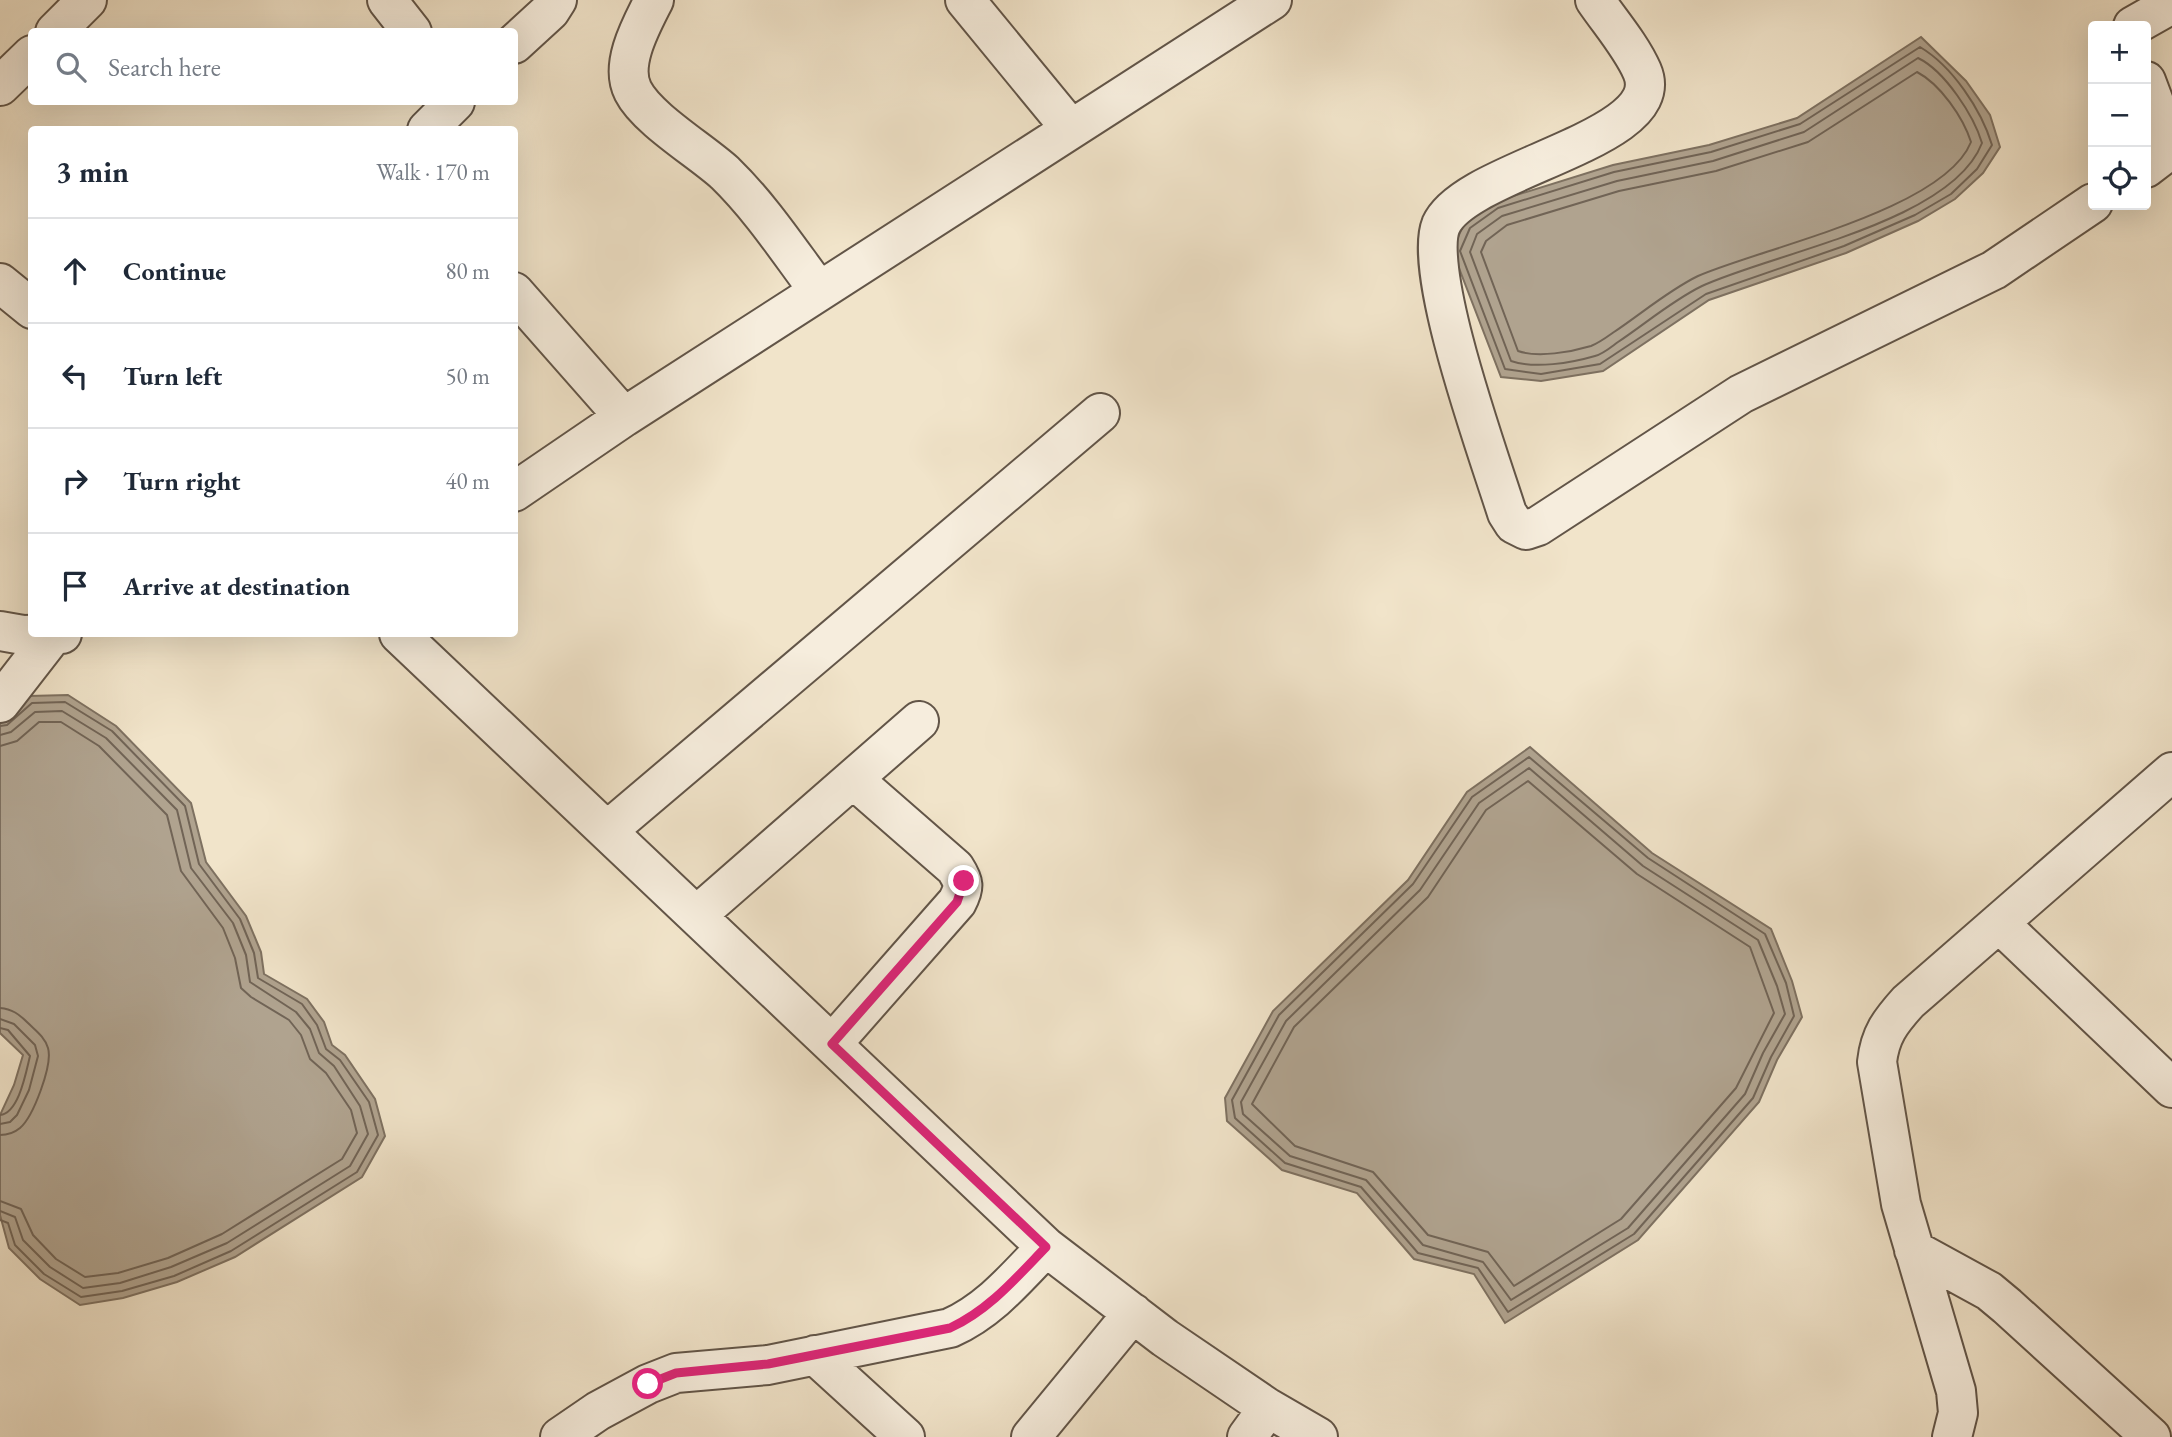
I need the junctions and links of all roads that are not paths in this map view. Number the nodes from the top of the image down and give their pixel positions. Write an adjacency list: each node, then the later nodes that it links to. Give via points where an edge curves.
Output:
1 (87, 0): 10 (street)
2 (387, 0): 11 (street)
3 (557, 0): 12 (street)
4 (654, 0): 22 (street, via 632,53 628,74 632,91 740,189)
5 (965, 0): 18 (street)
6 (1272, 0): 18 (street)
7 (1595, 0): 20 (street, via 1643,72 1644,95 1630,115 1608,132 1478,190 1453,207 1441,226 1438,248 1457,354 1507,513 1514,524 1526,530 1741,394 1994,270)
8 (2172, 4): 9 (street)
9 (2142, 21)
10 (59, 28)
11 (409, 28)
12 (518, 40)
13 (28, 59): 15 (street)
14 (2147, 84): 19 (street, via 2169,142 2167,152)
15 (0, 86)
16 (452, 105): 17 (street)
17 (431, 126)
18 (1071, 129): 22 (street)
19 (2151, 164)
20 (2088, 206)
21 (0, 283): 24 (street)
22 (820, 291): 26 (street)
23 (518, 297): 26 (street)
24 (28, 306)
25 (1100, 414): 36 (street)
26 (624, 417): 27 (street)
27 (518, 489)
28 (0, 631): 29 (street)
29 (28, 633)
30 (55, 637): 32 (street)
31 (402, 637): 36 (street)
32 (0, 703)
33 (919, 721): 35 (street)
34 (2172, 772): 38 (street)
35 (853, 779): 37 (street); 39 (street, via 964,881 957,902)
36 (607, 831): 37 (street)
37 (696, 915): 39 (street)
38 (1999, 923): 40 (street); 42 (street, via 1908,1002 1880,1041 1877,1062 1901,1204)
39 (832, 1044): 41 (street)
40 (2172, 1088)
41 (1046, 1247): 43 (street); 44 (street, via 971,1319 950,1328)
42 (1914, 1250): 50 (street, via 1956,1391 1958,1413); 51 (street, via 1989,1291)
43 (1133, 1313): 45 (street); 48 (street)
44 (815, 1355): 46 (street, via 740,1369 676,1373 598,1411); 47 (street)
45 (1258, 1422): 49 (street)
46 (560, 1437)
47 (905, 1437)
48 (1031, 1437)
49 (1318, 1437)
50 (1952, 1437)
51 (2151, 1437)

